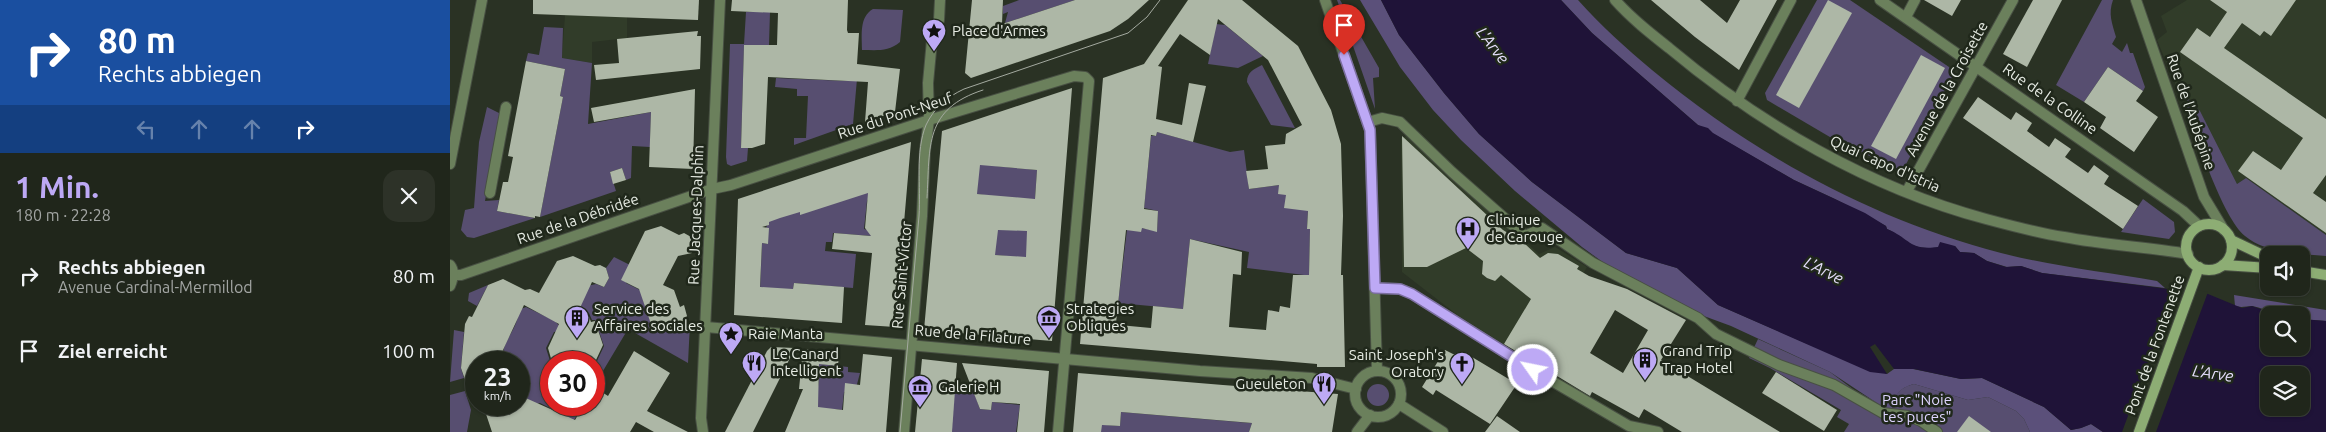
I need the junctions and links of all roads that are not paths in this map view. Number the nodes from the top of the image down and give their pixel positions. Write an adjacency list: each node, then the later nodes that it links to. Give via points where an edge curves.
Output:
1 (482, 0): 17 (street)
2 (720, 0): 18 (street, Rue Jacques-Dalphin)
3 (940, 0): 15 (street, via 928,83)
4 (1325, 0): 16 (street)
5 (1615, 0): 13 (street, Quai Capo d'Istria, via 1688,64)
6 (1791, 0): 13 (street)
7 (1880, 0): 11 (street, Rue de la Colline)
8 (1915, 0): 11 (street)
9 (2013, 0): 12 (street, Avenue de la Croisette)
10 (2136, 0): 22 (street, Rue de l'Aubépine, via 2204,197)
11 (1906, 17): 12 (street, Rue de la Colline)
12 (1977, 66): 19 (street, Avenue de la Croisette); 21 (street, Rue de la Colline, via 2183,211)
13 (1737, 101): 19 (street, Quai Capo d'Istria, via 1828,156)
14 (506, 107): 20 (street)
15 (929, 120): 18 (street, Rue du Pont-Neuf); 35 (street, Rue Saint-Victor); 36 (street, Rue du Pont-Neuf, via 1074,76 1087,79 1089,86)
16 (1368, 122): 33 (street, via 1372,153); 47 (street, via 1382,118 1400,122 1525,236 1542,228 1594,263 1698,318 1716,334 1779,364 1834,385 1882,413 1908,416)
17 (450, 164)
18 (712, 189): 32 (street, Rue de la Débridée); 34 (street, Rue Jacques-Dalphin)
19 (1906, 192): 24 (street, Quai Capo d'Istria, via 1986,219 2064,238)
20 (490, 193)
21 (2199, 226): 22 (main road, via 2212,224); 24 (main road, via 2188,238)
22 (2224, 230): 23 (main road)
23 (2231, 240): 25 (main road); 27 (main road, via 2232,252)
24 (2188, 254): 28 (main road)
25 (2260, 254)
26 (450, 265): 32 (street, via 453,268)
27 (2223, 265): 28 (main road, via 2207,270); 29 (main road)
28 (2199, 267): 48 (main road, Pont de la Fontenette)
29 (2260, 267)
30 (2310, 272): 31 (main road)
31 (2326, 275)
32 (452, 280)
33 (1375, 288): 37 (street); 46 (street, via 1400,289 1412,294 1628,426)
34 (706, 327): 35 (street, Rue de la Filature); 41 (street, Rue Jacques-Dalphin, via 700,418)
35 (911, 345): 36 (street, Rue de la Filature); 42 (street, Rue Saint-Victor)
36 (1065, 357): 38 (street, Rue de la Filature, via 1200,371 1312,378); 43 (street)
37 (1377, 371): 38 (street, via 1363,377); 39 (street, via 1386,372 1400,386)
38 (1356, 389): 40 (street, via 1357,403)
39 (1399, 404): 40 (street, via 1386,416); 45 (street)
40 (1370, 415): 44 (street)
41 (703, 432)
42 (904, 432)
43 (1058, 432)
44 (1357, 432)
45 (1442, 432)
46 (1658, 432)
47 (1936, 432)
48 (2139, 432)

